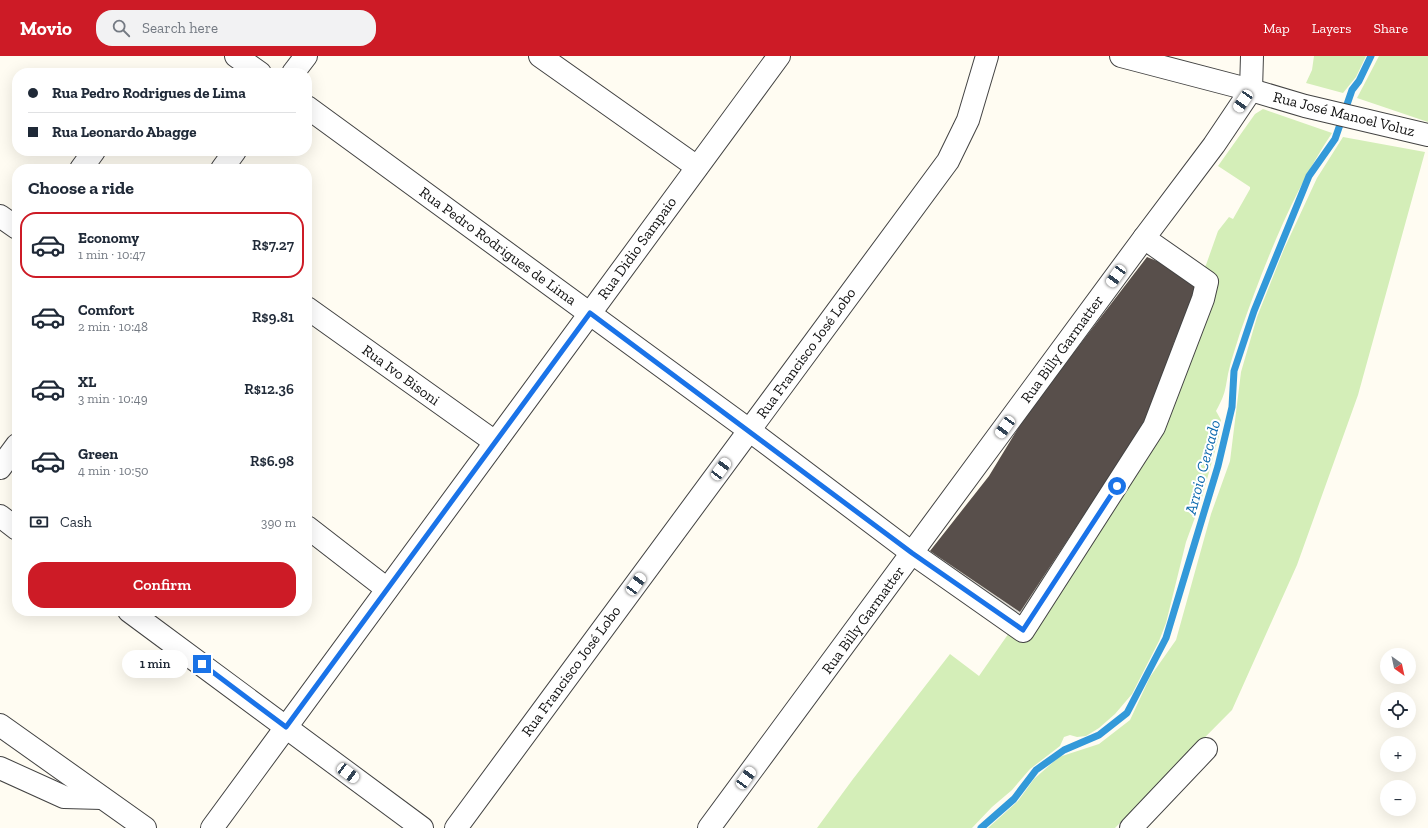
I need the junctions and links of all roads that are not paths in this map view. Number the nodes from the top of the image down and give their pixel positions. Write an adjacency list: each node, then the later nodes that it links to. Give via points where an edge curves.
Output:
1 (236, 56): 8 (street)
2 (306, 56): 9 (street)
3 (540, 56): 13 (street)
4 (778, 56): 13 (street, Rua Didio Sampaio)
5 (987, 56): 19 (street, Rua Francisco José Lobo, via 968,120 948,161)
6 (1121, 56): 10 (street, Rua José Manoel Voluz)
7 (1252, 56): 10 (street)
8 (253, 68)
9 (297, 68)
10 (1251, 90): 12 (street, Rua José Manoel Voluz, via 1305,106); 16 (street, Rua Billy Garmatter, via 1214,145)
11 (312, 111): 18 (street, Rua Pedro Rodrigues de Lima)
12 (1428, 135)
13 (697, 167): 18 (street, Rua Didio Sampaio)
14 (0, 216): 15 (street)
15 (12, 224)
16 (1144, 238): 26 (street, Rua Billy Garmatter); 26 (street, Rua Pedro Rodrigues de Lima, via 1207,282 1203,299 1154,427 1023,630)
17 (312, 312): 20 (street, Rua Ivo Bisoni)
18 (590, 313): 19 (street, Rua Pedro Rodrigues de Lima); 20 (street, Rua Didio Sampaio)
19 (749, 430): 26 (street, Rua Pedro Rodrigues de Lima); 38 (street, Rua Francisco José Lobo)
20 (495, 442): 27 (street, Rua Didio Sampaio)
21 (12, 452): 22 (street)
22 (0, 468)
23 (0, 516): 24 (street)
24 (12, 524)
25 (312, 531): 27 (street)
26 (912, 553): 39 (street, Rua Billy Garmatter)
27 (388, 589): 30 (street, Rua Didio Sampaio)
28 (136, 616): 30 (street)
29 (0, 725): 33 (street)
30 (286, 727): 36 (street, Rua Didio Sampaio); 37 (street)
31 (1206, 749): 34 (street)
32 (0, 768): 33 (street, via 64,797)
33 (102, 798): 35 (street)
34 (1134, 827)
35 (145, 828)
36 (212, 828)
37 (422, 828)
38 (456, 828)
39 (709, 828)

